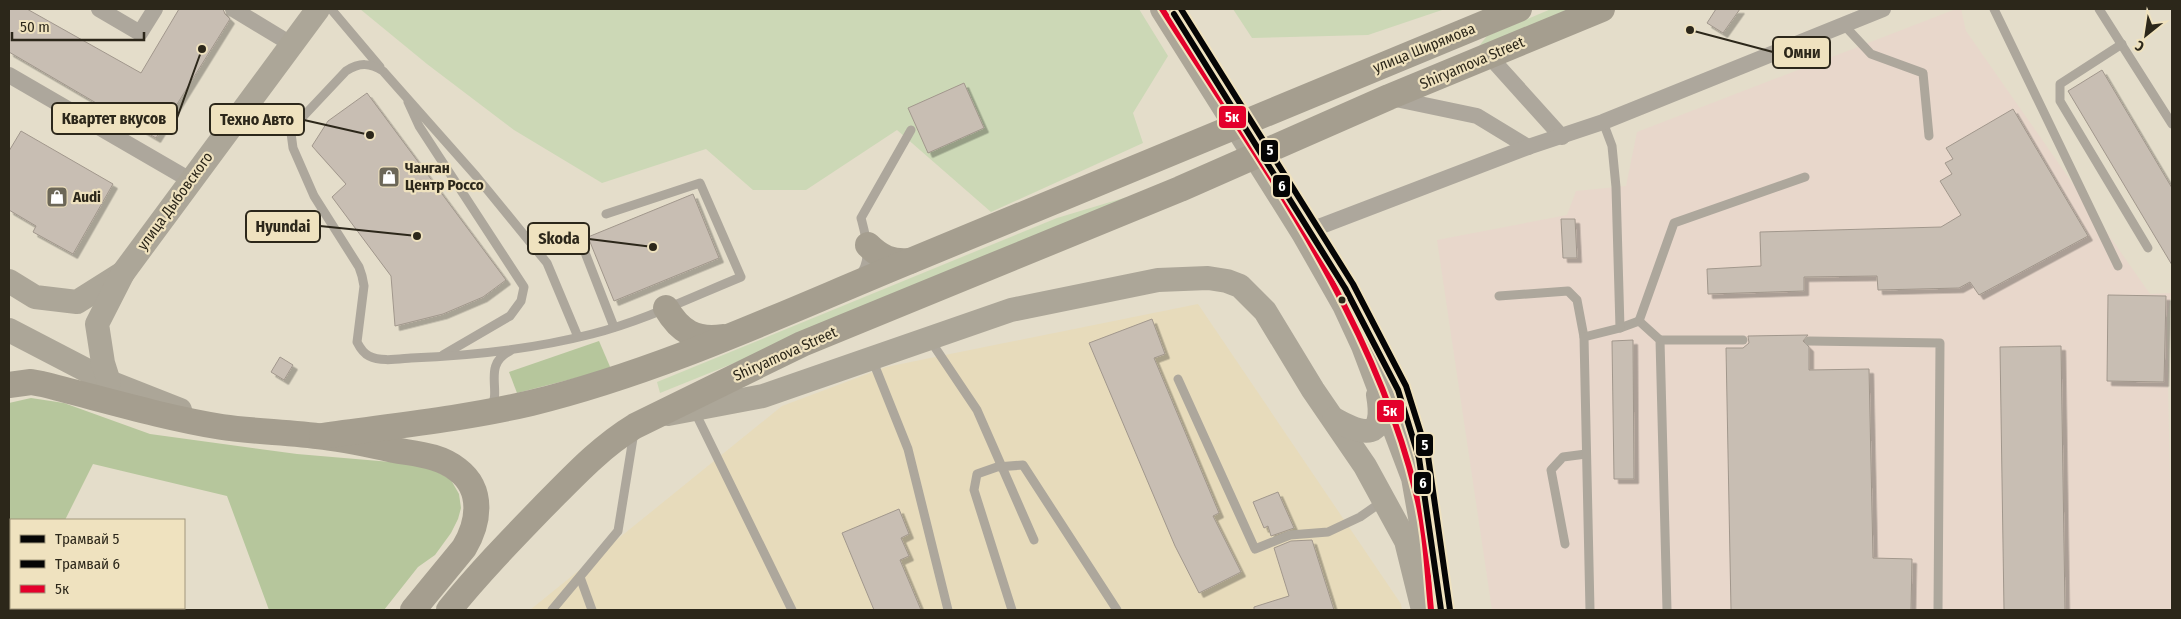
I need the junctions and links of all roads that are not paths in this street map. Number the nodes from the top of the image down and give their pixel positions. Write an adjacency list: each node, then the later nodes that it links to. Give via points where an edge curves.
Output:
1 (99, 9): 2 (street, via 140,33)
2 (155, 9)
3 (233, 9): 14 (street)
4 (318, 9): 14 (main road, улица Дыбовского)
5 (332, 9): 17 (lane)
6 (1162, 9): 32 (main road)
7 (1519, 9): 13 (main road, улица Ширямова)
8 (1602, 9): 16 (main road, Shiryamova Street)
9 (1994, 9): 36 (lane)
10 (2099, 9): 15 (lane)
11 (1878, 10): 12 (street)
12 (1843, 23): 22 (street); 25 (lane, via 1871,54 1923,72)
13 (1439, 42): 18 (main road); 35 (main road, улица Ширямова)
14 (291, 44): 29 (main road, улица Дыбовского)
15 (2122, 44): 23 (lane); 34 (lane, via 2060,84 2060,102)
16 (1489, 56): 18 (main road, Shiryamova Street); 26 (street)
17 (384, 71): 20 (lane); 55 (lane, via 374,65 363,64 346,71 297,122 291,140 314,196 359,267 364,286 357,334 361,350 380,359)
18 (1451, 72): 21 (main road, Shiryamova Street)
19 (9, 75): 29 (street)
20 (402, 91): 47 (lane, via 547,262); 55 (lane, via 420,126 524,287 521,301 510,316)
21 (1389, 97): 27 (street, via 1477,116); 63 (main road, Shiryamova Street, via 1180,189 802,344)
22 (1602, 122): 26 (street); 44 (lane, via 1612,146 1616,187)
23 (2172, 124)
24 (911, 130): 33 (lane, via 861,218)
25 (1929, 136)
26 (1562, 137): 27 (street)
27 (1528, 147): 32 (street)
28 (1805, 177): 42 (lane, via 1674,223)
29 (190, 180): 37 (main road, улица Дыбовского)
30 (606, 214): 41 (lane, via 700,183 741,277)
31 (577, 232): 43 (lane)
32 (1302, 233): 56 (main road, via 1344,306)
33 (868, 245): 35 (main road, via 883,258); 39 (lane, via 863,272)
34 (2148, 248)
35 (910, 261): 39 (main road, улица Ширямова)
36 (2118, 266)
37 (123, 274): 38 (main road, via 77,302 35,297); 58 (main road, улица Дыбовского, via 97,324 103,363)
38 (9, 281)
39 (838, 292): 46 (main road, улица Ширямова)
40 (1499, 296): 49 (lane, via 1568,291 1577,300)
41 (666, 308): 43 (lane); 46 (main road, via 674,321 701,339 722,338)
42 (1639, 321): 44 (lane); 50 (lane)
43 (614, 327): 47 (lane)
44 (1620, 328): 49 (lane)
45 (9, 330): 58 (main road)
46 (751, 330): 61 (main road, via 627,375)
47 (578, 337): 53 (lane)
48 (929, 337): 54 (main road); 62 (main road, via 1011,310 1133,284 1179,278 1227,281 1240,286 1264,311); 67 (lane, via 977,410)
49 (1584, 337): 66 (lane)
50 (1660, 340): 51 (lane); 83 (lane)
51 (1743, 340)
52 (1809, 342): 84 (lane, via 1940,343)
53 (512, 350): 55 (lane); 61 (lane, via 497,364 493,378 493,406)
54 (871, 356): 60 (main road, via 763,396); 77 (lane, via 908,449)
55 (439, 357)
56 (1373, 368): 62 (main road, via 1381,415 1378,424 1363,432 1355,431); 81 (main road, via 1417,495)
57 (1178, 379): 68 (lane, via 1255,549 1290,535 1328,532 1360,517)
58 (110, 382): 64 (main road)
59 (9, 385): 64 (main road, via 42,384 135,410)
60 (694, 410): 63 (main road); 76 (lane)
61 (483, 413): 65 (main road)
62 (1332, 418): 68 (main road)
63 (646, 421): 71 (lane, via 618,531); 73 (main road, Shiryamova Street, via 613,440 584,465)
64 (221, 427): 65 (main road)
65 (322, 436): 72 (main road, via 438,459 460,471 471,484 477,510 470,538)
66 (1586, 454): 70 (lane, via 1563,457 1551,470); 82 (lane)
67 (1002, 466): 69 (lane); 78 (lane, via 977,474 974,490); 79 (lane, via 1023,464)
68 (1384, 500): 80 (main road, via 1406,541)
69 (1034, 540)
70 (1565, 544)
71 (580, 577): 74 (lane); 75 (lane)
72 (413, 610)
73 (449, 610)
74 (552, 610)
75 (592, 610)
76 (792, 610)
77 (948, 610)
78 (1012, 610)
79 (1117, 610)
80 (1423, 610)
81 (1431, 610)
82 (1590, 610)
83 (1667, 610)
84 (1938, 610)

